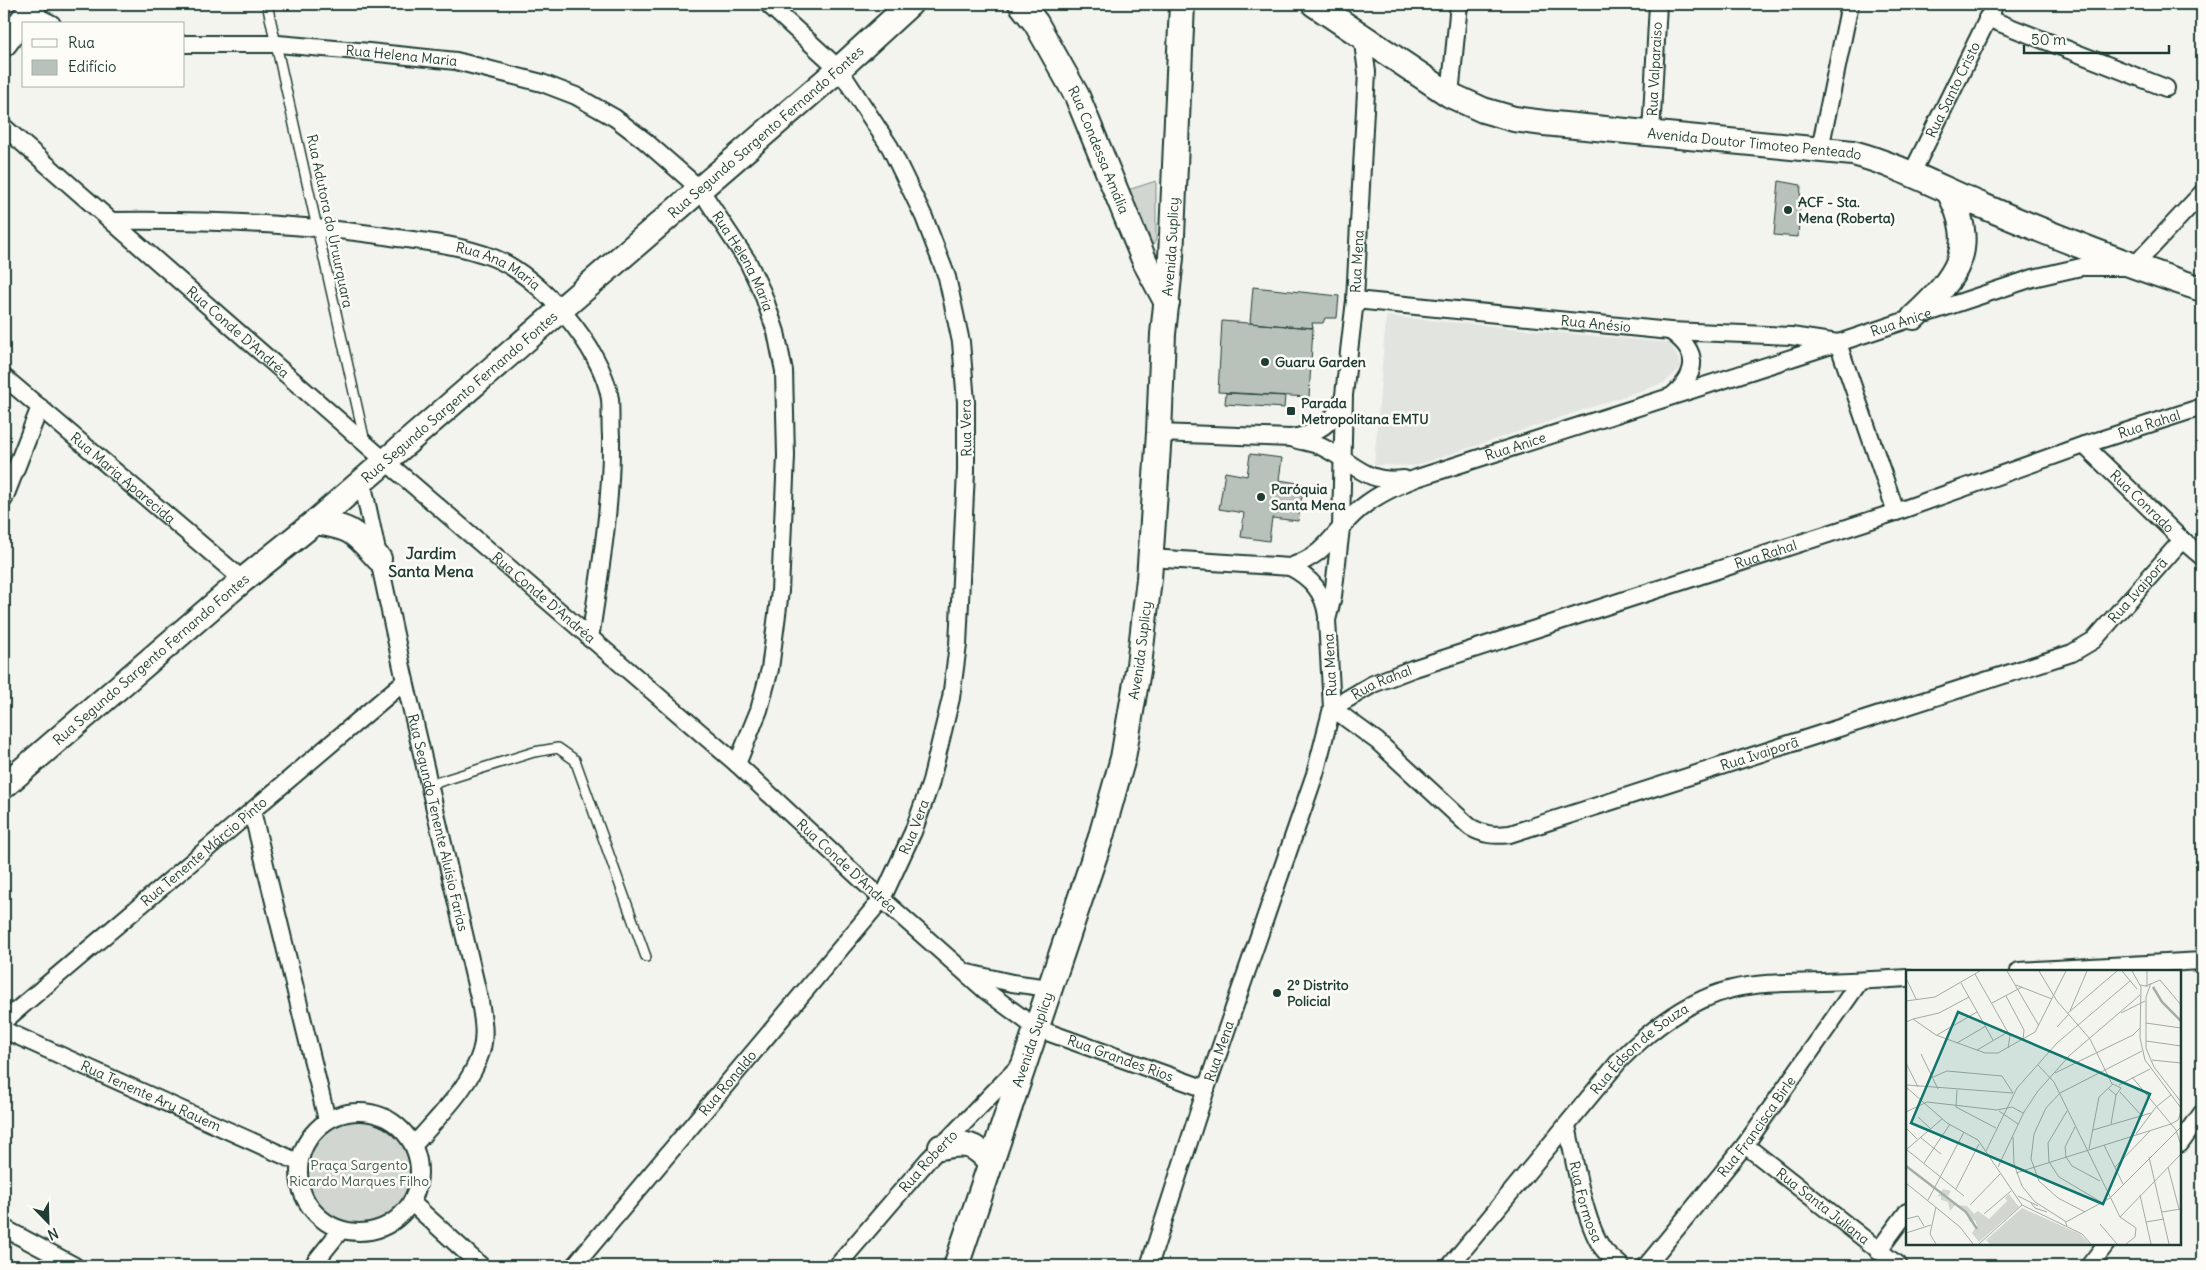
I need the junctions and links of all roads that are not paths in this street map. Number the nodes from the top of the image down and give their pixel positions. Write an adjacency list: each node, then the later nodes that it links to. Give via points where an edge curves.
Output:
1 (267, 4): 17 (lane, Rua Adutora do Uruurquara)
2 (768, 4): 18 (street, Rua Vera)
3 (910, 4): 18 (street, Rua Segundo Sargento Fernando Fontes)
4 (1021, 4): 33 (street, Rua Condessa Amália, via 1036,23 1077,96 1141,254)
5 (1314, 4): 14 (street, Avenida Doutor Timoteo Penteado)
6 (1459, 4): 20 (street)
7 (1658, 4): 22 (street, Rua Valparaiso)
8 (1850, 4): 23 (street)
9 (1995, 4): 12 (street, Rua Santo Cristo)
10 (1183, 6): 33 (street, Avenida Suplicy)
11 (32, 8): 13 (street); 15 (street)
12 (1987, 18): 19 (street); 24 (street, Rua Santo Cristo)
13 (50, 22)
14 (1362, 36): 20 (street, Avenida Doutor Timoteo Penteado); 32 (street, Rua Mena, via 1367,72)
15 (4, 44)
16 (185, 44): 17 (street, Rua Helena Maria)
17 (278, 44): 25 (street, Rua Helena Maria, via 456,61 542,83 576,96 615,118); 29 (lane, Rua Adutora do Uruurquara)
18 (839, 69): 25 (street, Rua Segundo Sargento Fernando Fontes); 69 (street, Rua Vera, via 890,147 924,217 948,278 961,342 966,402 963,556 958,645 951,698 930,785 913,832)
19 (2166, 88)
20 (1450, 95): 22 (street, Avenida Doutor Timoteo Penteado, via 1514,119)
21 (4, 127): 28 (street, Rua Conde D'Andréa)
22 (1651, 134): 23 (street, Avenida Doutor Timoteo Penteado)
23 (1820, 149): 24 (street, Avenida Doutor Timoteo Penteado, via 1870,158)
24 (1911, 174): 26 (street, Avenida Doutor Timoteo Penteado)
25 (700, 189): 34 (street, Rua Segundo Sargento Fernando Fontes); 65 (street, Rua Helena Maria, via 748,262 763,294 776,332 784,371 786,456 780,591 770,669 759,710)
26 (1950, 192): 30 (street, Avenida Doutor Timoteo Penteado); 35 (street, via 1957,205 1963,233 1959,263 1951,278)
27 (2202, 193): 30 (street)
28 (112, 221): 29 (street, Rua Ana Maria, via 234,221); 45 (street, Rua Conde D'Andréa)
29 (317, 227): 34 (street, Rua Ana Maria, via 429,242 494,258 516,270); 45 (lane, Rua Adutora do Uruurquara)
30 (2133, 267): 31 (street, Avenida Doutor Timoteo Penteado); 35 (street, Rua Anice, via 2080,267)
31 (2202, 289)
32 (1355, 300): 36 (street, Rua Anésio); 39 (street, Rua Mena)
33 (1167, 303): 43 (street, Avenida Suplicy)
34 (561, 309): 47 (street, Rua Segundo Sargento Fernando Fontes); 62 (street, Rua Ana Maria, via 597,360 610,399 608,519)
35 (1914, 317): 37 (street, Rua Anice)
36 (1670, 331): 37 (street, Rua Anésio, via 1791,336); 40 (street, Rua Anice, via 1685,344 1691,354 1692,365 1686,384)
37 (1838, 343): 40 (street, Rua Anice); 52 (street)
38 (4, 377): 42 (street, Rua Maria Aparecida)
39 (1344, 395): 44 (street, via 1340,409 1319,431 1305,437); 48 (street, Rua Mena)
40 (1672, 396): 49 (street, Rua Anice)
41 (2202, 407): 46 (street, Rua Rahal)
42 (40, 408): 51 (street); 60 (street, Rua Maria Aparecida)
43 (1160, 433): 44 (street); 57 (street, Avenida Suplicy)
44 (1290, 438): 48 (street, Rua Anice, via 1317,444)
45 (365, 444): 47 (street, Rua Conde D'Andréa)
46 (2084, 445): 52 (street, Rua Rahal); 55 (street, Rua Conrado)
47 (384, 460): 50 (street, Rua Segundo Sargento Fernando Fontes); 62 (street, Rua Conde D'Andréa)
48 (1343, 460): 49 (street, Rua Anice, via 1378,478); 54 (street, Rua Mena)
49 (1417, 478): 54 (street, Rua Anice, via 1367,502)
50 (362, 481): 53 (street, Rua Segundo Sargento Fernando Fontes); 58 (street, Rua Segundo Tenente Aluísio Farias)
51 (4, 499)
52 (1896, 512): 64 (street, Rua Rahal, via 1412,669 1373,684)
53 (314, 522): 58 (street, via 351,530); 60 (street, Rua Segundo Sargento Fernando Fontes)
54 (1341, 528): 59 (street, Rua Anice, via 1319,552); 61 (street, Rua Mena)
55 (2182, 540): 56 (street, Rua Conrado); 64 (street, Rua Ivaiporã, via 2094,640 2072,653 1510,834 1494,836 1470,827 1377,741)
56 (2202, 557)
57 (1150, 558): 59 (street); 77 (street, Avenida Suplicy, via 1139,665 1123,758 1100,840)
58 (379, 559): 63 (street, Rua Segundo Tenente Aluísio Farias)
59 (1290, 567): 61 (street, via 1313,582 1326,606)
60 (242, 580): 67 (street, Rua Segundo Sargento Fernando Fontes)
61 (1328, 620): 64 (street, Rua Mena)
62 (590, 639): 65 (street, Rua Conde D'Andréa)
63 (405, 681): 66 (street, Rua Segundo Tenente Aluísio Farias); 68 (street, Rua Tenente Márcio Pinto)
64 (1332, 708): 82 (street, Rua Mena, via 1315,774)
65 (737, 764): 69 (street, Rua Conde D'Andréa)
66 (429, 785): 70 (lane, via 534,752 558,748 575,760); 88 (street, Rua Segundo Tenente Aluísio Farias, via 484,1028 482,1051 472,1075)
67 (4, 786)
68 (252, 811): 78 (street, Rua Tenente Márcio Pinto); 84 (street)
69 (882, 899): 74 (street, Rua Conde D'Andréa); 102 (street, Rua Ronaldo)
70 (646, 957)
71 (2202, 961): 72 (street)
72 (2088, 969): 73 (street)
73 (2054, 970)
74 (968, 973): 77 (street, Rua Conde D'Andréa); 79 (street, Rua Conde D'Andréa, via 986,991)
75 (1906, 978): 76 (street, Rua Édson de Souza)
76 (1860, 981): 85 (street, Rua Édson de Souza, via 1768,983 1731,990 1698,1002 1643,1036); 87 (street, Rua Francisca Birle)
77 (1049, 988): 79 (street, Avenida Suplicy)
78 (4, 1020)
79 (1036, 1028): 81 (street, Avenida Suplicy); 82 (street, Rua Grandes Rios)
80 (4, 1030): 90 (street, Rua Tenente Ary Rauem)
81 (1024, 1062): 89 (street, Rua Roberto); 91 (street, Avenida Suplicy)
82 (1206, 1089): 105 (street, Rua Mena)
83 (2202, 1113): 86 (street)
84 (327, 1120): 88 (street, via 351,1112 376,1114 398,1126); 90 (street, via 308,1138)
85 (1567, 1126): 98 (street, Rua Édson de Souza); 106 (street, Rua Formosa, via 1588,1215 1597,1238 1604,1251)
86 (2181, 1143)
87 (1745, 1145): 97 (street, Rua Santa Juliana); 107 (street, Rua Francisca Birle)
88 (414, 1146): 92 (street, via 420,1174)
89 (941, 1147): 91 (street, via 971,1145); 103 (street, Rua Roberto)
90 (298, 1162): 95 (street, via 299,1184 307,1204 322,1220)
91 (990, 1162): 104 (street, Avenida Suplicy)
92 (412, 1202): 95 (street, via 399,1218 381,1228 361,1233); 101 (street)
93 (1906, 1213): 97 (street)
94 (4, 1228): 99 (street)
95 (341, 1230): 100 (street)
96 (2105, 1245): 109 (street)
97 (1878, 1251): 108 (street, Rua Santa Juliana)
98 (1452, 1265)
99 (75, 1266)
100 (312, 1266)
101 (481, 1266)
102 (574, 1266)
103 (837, 1266)
104 (956, 1266)
105 (1149, 1266)
106 (1622, 1266)
107 (1646, 1266)
108 (1900, 1266)
109 (2089, 1266)

